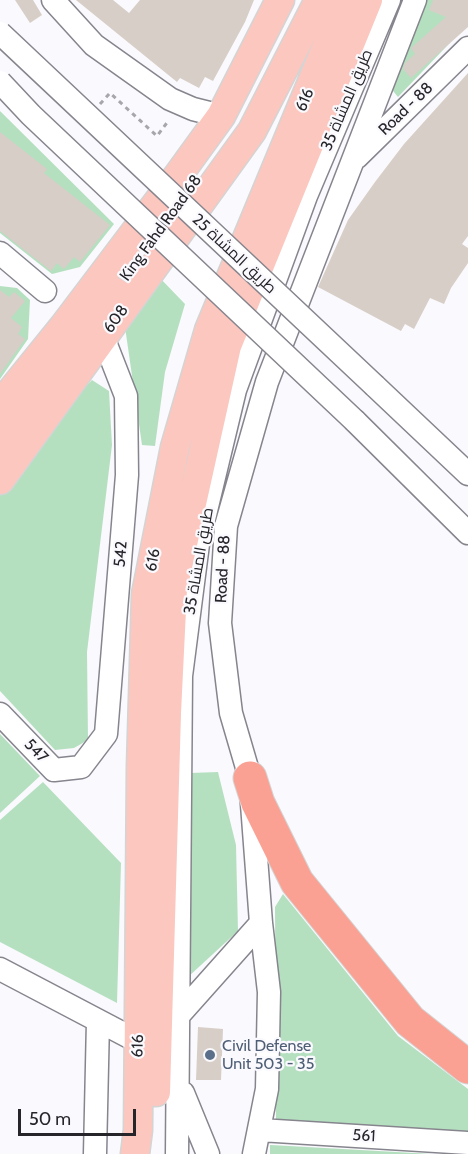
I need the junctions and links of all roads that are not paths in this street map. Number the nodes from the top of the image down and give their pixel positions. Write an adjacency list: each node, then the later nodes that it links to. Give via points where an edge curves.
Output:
1 (53, 0): 12 (street, via 94,45 170,99)
2 (280, 0): 12 (main road, King Fahd Road 68)
3 (301, 0): 19 (main road, King Fahd Road 68, via 221,145 126,280 79,334)
4 (320, 0): 17 (main road, 608, via 252,131)
5 (346, 0): 30 (main road, 616, via 209,330 175,447 146,594)
6 (368, 0): 37 (main road, 616, via 227,346 173,589)
7 (389, 0): 13 (street, طريق المشاة 35)
8 (415, 0): 14 (street)
9 (0, 33): 20 (street, طريق المشاة 25, bridge)
10 (468, 48): 14 (street, Road - 88)
11 (0, 82): 22 (street, bridge)
12 (221, 116): 18 (main road, King Fahd Road 68)
13 (326, 151): 14 (street); 28 (street, طريق المشاة 35, via 236,390 198,544 182,676)
14 (352, 162): 25 (street, Road - 88, via 267,382 226,526 220,623 231,713)
15 (0, 253): 16 (street)
16 (45, 291)
17 (103, 337): 21 (main road, 608); 24 (street, 542, via 126,396 128,476 106,734)
18 (0, 405)
19 (0, 442)
20 (468, 474)
21 (0, 480)
22 (468, 533)
23 (0, 714): 24 (street, 547, via 54,770)
24 (81, 767)
25 (250, 778): 26 (street, Road - 88); 31 (highway, via 258,803 297,882 410,1021)
26 (261, 922): 28 (street); 33 (street, Road - 88, via 269,992 267,1089)
27 (0, 969): 29 (street)
28 (179, 1016): 32 (street, طريق المشاة 35)
29 (98, 1021): 30 (street); 35 (street)
30 (137, 1041): 36 (main road, 616)
31 (468, 1066)
32 (178, 1084): 38 (street, طريق المشاة 35); 39 (street)
33 (260, 1130): 34 (street, 561); 40 (street, Road - 88)
34 (468, 1143)
35 (94, 1154)
36 (135, 1154)
37 (153, 1154)
38 (177, 1154)
39 (208, 1154)
40 (254, 1154)

